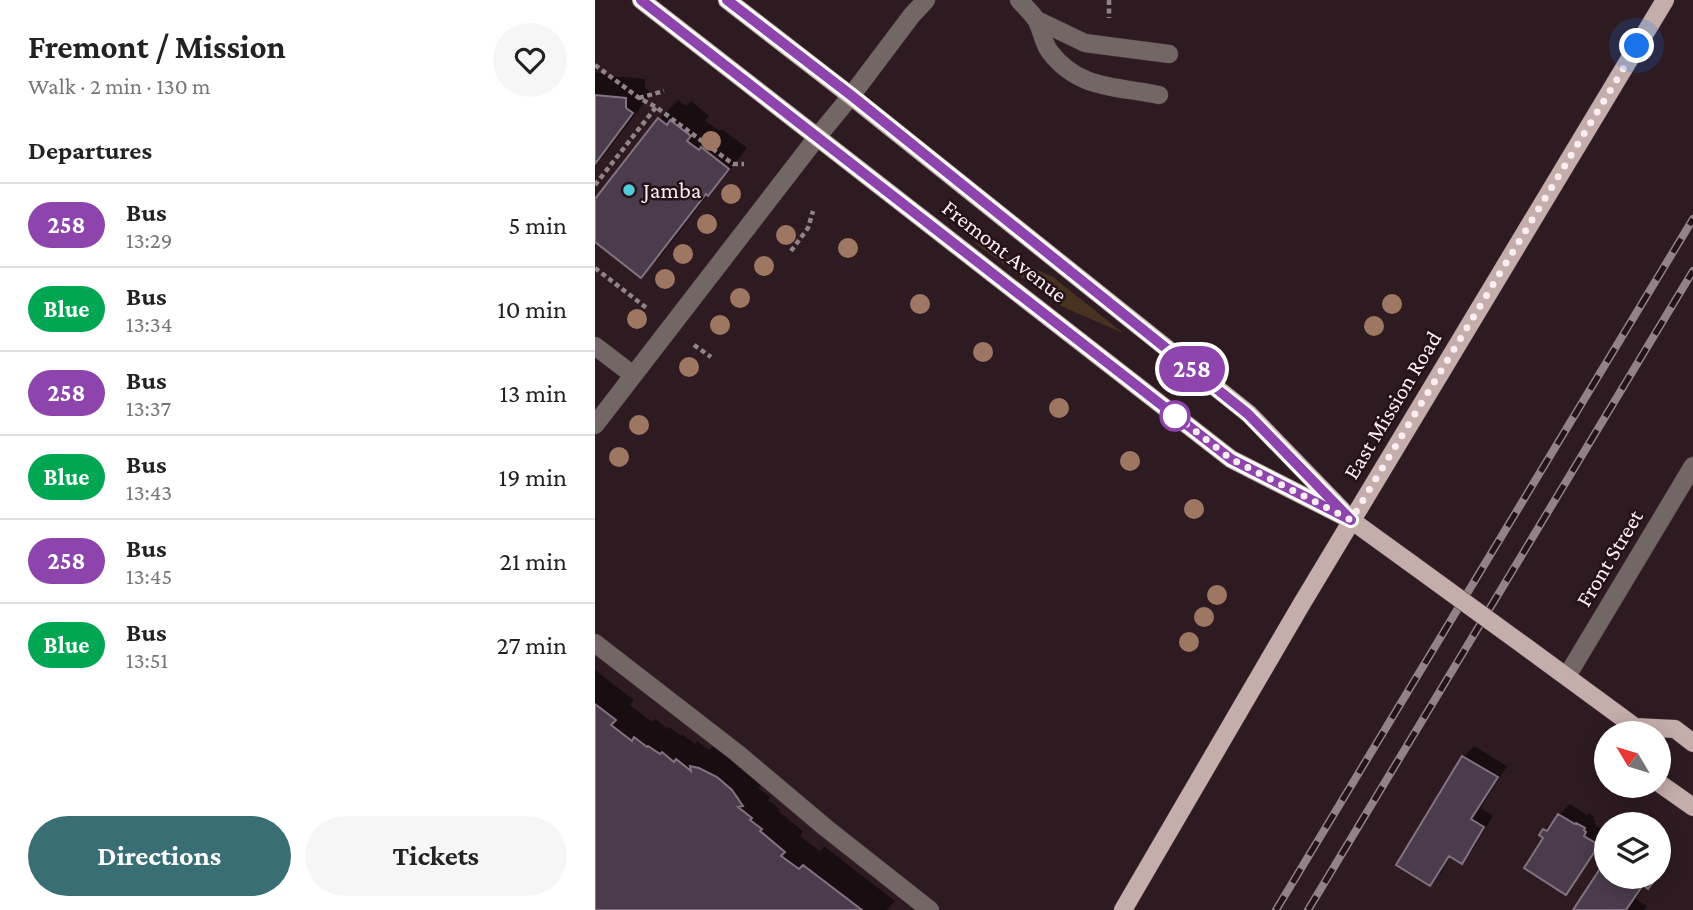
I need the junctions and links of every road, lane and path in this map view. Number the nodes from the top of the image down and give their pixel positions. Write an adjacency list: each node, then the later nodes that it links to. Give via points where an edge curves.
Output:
1 (642, 0): 14 (main road, Fremont Avenue)
2 (727, 0): 11 (main road, Fremont Avenue)
3 (926, 0): 11 (street)
4 (1019, 0): 6 (street)
5 (1665, 0): 27 (main road, East Mission Road)
6 (1037, 20): 7 (street, via 1086,43); 10 (street, via 1048,50 1081,79)
7 (1169, 54)
8 (595, 65): 12 (path)
9 (664, 91): 12 (path)
10 (1159, 95)
11 (852, 96): 14 (street); 27 (main road, Fremont Avenue, via 1248,414)
12 (639, 98): 13 (path)
13 (656, 107): 15 (path, via 733,164); 16 (path)
14 (818, 136): 24 (street); 27 (main road, Fremont Avenue, via 1231,459)
15 (744, 164)
16 (595, 185)
17 (813, 211): 18 (path, via 808,228)
18 (791, 251)
19 (595, 268): 20 (path)
20 (649, 309)
21 (694, 345): 23 (path)
22 (595, 346): 24 (street)
23 (711, 357)
24 (633, 375): 25 (street)
25 (595, 425)
26 (1693, 466): 29 (street, Front Street)
27 (1351, 520): 29 (main road, Fremont Avenue, bridge); 36 (main road, East Mission Road)
28 (595, 643): 35 (street)
29 (1567, 676): 30 (main road, Fremont Avenue)
30 (1624, 721)
31 (1671, 729): 32 (main road)
32 (1693, 743)
33 (1671, 791): 34 (main road)
34 (1693, 807)
35 (930, 910)
36 (1123, 910)

